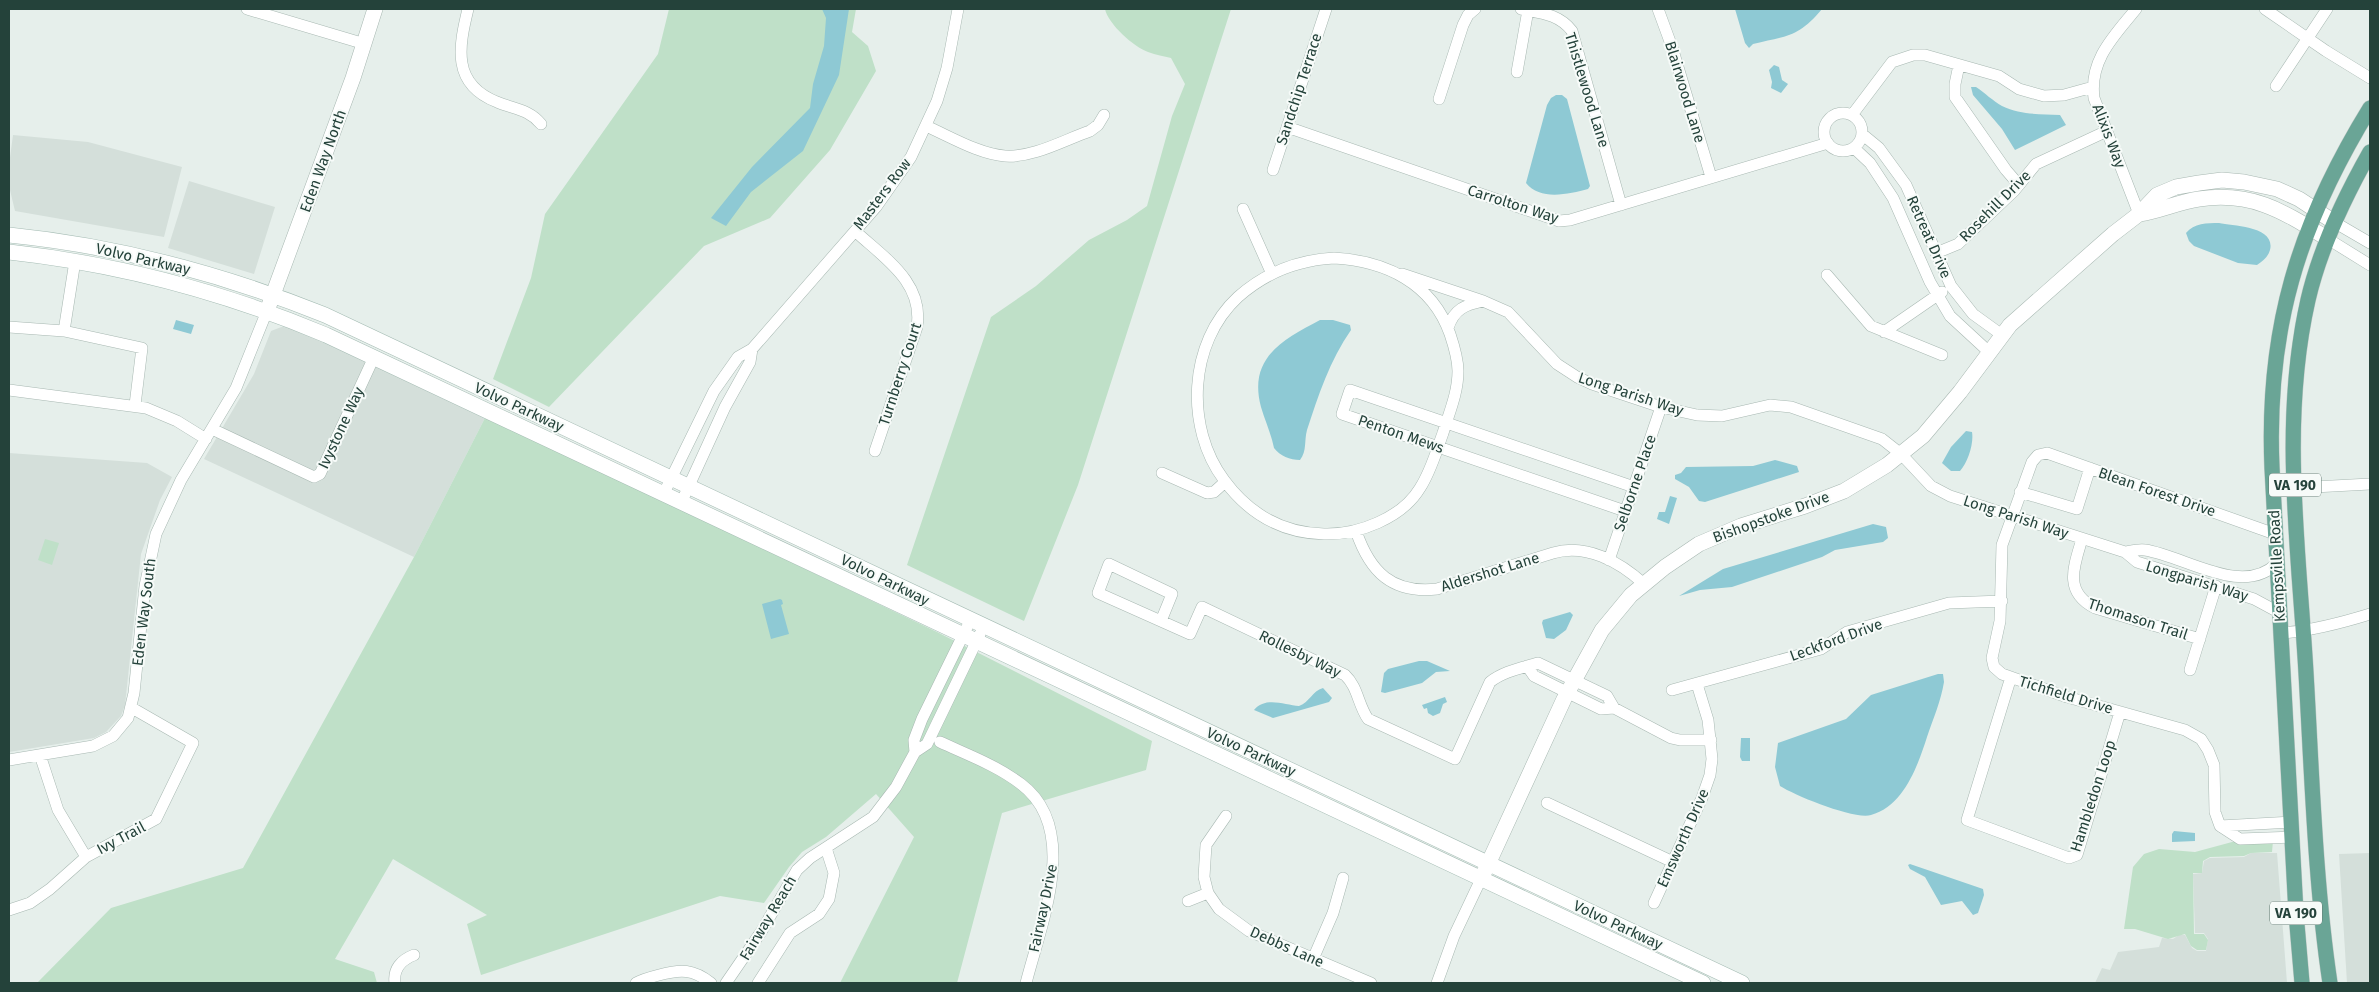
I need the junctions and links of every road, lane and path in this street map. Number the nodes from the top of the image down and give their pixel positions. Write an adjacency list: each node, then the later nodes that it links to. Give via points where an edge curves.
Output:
1 (247, 9): 13 (street)
2 (375, 9): 13 (main road, Eden Way North)
3 (468, 9): 23 (street, via 460,48 462,66 469,80 489,98 529,113)
4 (958, 9): 24 (street, Masters Row, via 947,68)
5 (1326, 9): 25 (street, Sandchip Terrace)
6 (1475, 9): 19 (street, via 1463,25)
7 (1524, 9): 15 (street); 34 (street, Thistlewood Lane, via 1554,16 1565,22 1572,32)
8 (1658, 9): 32 (street, Blairwood Lane)
9 (2136, 9): 18 (street, Alixis Way, via 2099,58)
10 (2265, 9): 12 (street)
11 (2327, 9): 12 (street)
12 (2307, 38): 16 (street); 17 (street)
13 (365, 44): 52 (main road, Eden Way North)
14 (1959, 65): 18 (street, via 2000,76 2019,89 2044,96 2064,95); 22 (street, via 1925,55 1892,62); 33 (street, via 1954,84 1958,102)
15 (1517, 72)
16 (2370, 78)
17 (2276, 86)
18 (2093, 87): 26 (street, Alixis Way)
19 (1439, 99)
20 (2370, 108): 36 (main road, Kempsville Road / VA 190)
21 (1104, 114): 24 (street, via 1090,131 1016,156 983,150)
22 (1852, 114): 27 (street, via 1860,123); 28 (street, via 1840,113 1829,120 1824,131)
23 (541, 124)
24 (926, 126): 40 (street, Masters Row, via 894,183)
25 (1287, 127): 31 (street, Sandchip Terrace); 34 (street, Carrolton Way, via 1559,221)
26 (2107, 131): 33 (street, Rosehill Drive, via 2036,164); 37 (street, Alixis Way)
27 (1862, 134): 29 (street); 45 (street, Retreat Drive, via 1878,148 1906,185)
28 (1828, 143): 29 (street, via 1842,151); 32 (street, Carrolton Way)
29 (1854, 148): 53 (street, Retreat Drive, via 1870,163 1890,192)
30 (2370, 152): 38 (main road, Kempsville Road / VA 190)
31 (1273, 170)
32 (1711, 177): 34 (street, Carrolton Way)
33 (2020, 185): 45 (street, Rosehill Drive, via 1958,244)
34 (1621, 204)
35 (1243, 209): 48 (street)
36 (2315, 209): 37 (main road, Bishopstoke Drive, via 2276,189 2222,180 2176,187 2157,195); 38 (main road, Bishopstoke Drive); 39 (main road, Kempsville Road / VA 190)
37 (2139, 214): 39 (main road, Bishopstoke Drive, via 2199,199 2242,198 2268,205); 60 (main road, Bishopstoke Drive, via 2048,290)
38 (2334, 222): 42 (main road, Kempsville Road / VA 190); 43 (street)
39 (2308, 227): 42 (main road, Bishopstoke Drive); 89 (main road, Kempsville Road / VA 190, via 2288,292 2275,362 2270,433)
40 (855, 231): 61 (street, Masters Row); 72 (street, Turnberry Court, via 904,276 914,291 918,308 917,327)
41 (9, 235): 52 (main road, Volvo Parkway, via 144,257)
42 (2328, 239): 47 (street); 82 (main road, Kempsville Road / VA 190, via 2309,298 2296,367)
43 (2370, 243)
44 (9, 252): 46 (main road, Volvo Parkway)
45 (1936, 254): 51 (street, Retreat Drive)
46 (75, 261): 55 (main road, Volvo Parkway, via 180,284); 58 (street)
47 (2370, 265)
48 (1272, 274): 49 (street, Long Parish Way, via 1304,262 1334,258 1365,262); 78 (street, Long Parish Way, via 1251,287 1228,308 1201,363 1197,396 1201,432 1212,463)
49 (1402, 274): 54 (street, Long Parish Way); 57 (street, Long Parish Way, via 1425,291)
50 (1828, 275): 59 (street, via 1871,326)
51 (1951, 286): 53 (street); 60 (street, Retreat Drive, via 1973,314)
52 (274, 295): 55 (main road, Eden Way North); 77 (main road, Volvo Parkway, via 357,330)
53 (1937, 295): 59 (street); 62 (street, Retreat Drive, via 1950,316)
54 (1483, 301): 57 (street, via 1457,310); 67 (street, Long Parish Way, via 1516,318 1557,364 1571,374)
55 (267, 311): 64 (main road, Volvo Parkway); 69 (street, Eden Way South, via 236,388)
56 (9, 327): 58 (street)
57 (1448, 328): 68 (street, Long Parish Way, via 1458,371 1455,396)
58 (64, 331): 66 (street, via 142,348)
59 (1884, 332): 63 (street)
60 (2002, 335): 62 (main road, Bishopstoke Drive)
61 (752, 349): 77 (street, Masters Row, via 738,357 714,391); 80 (street, Masters Row, via 750,362 725,407)
62 (1989, 352): 73 (main road, Bishopstoke Drive, via 1960,392 1922,436)
63 (1942, 355)
64 (374, 357): 69 (street, Ivystone Way, via 320,474 314,477); 84 (main road, Volvo Parkway)
65 (9, 390): 66 (street)
66 (135, 405): 70 (street, via 155,410)
67 (1662, 407): 73 (street, Long Parish Way, via 1710,416 1770,405 1791,407 1873,435); 81 (street, Selborne Place)
68 (1446, 423): 71 (street, Long Parish Way); 71 (street, Penton Mews, via 1350,390 1342,414); 81 (street, Penton Mews)
69 (212, 429): 70 (street, Eden Way South)
70 (206, 439): 110 (street, Eden Way South, via 170,502 152,547)
71 (1438, 447): 86 (street, Penton Mews); 88 (street, Long Parish Way, via 1414,496 1387,518)
72 (874, 451)
73 (1901, 454): 87 (street, Long Parish Way, via 1931,486 1950,496); 94 (main road, Bishopstoke Drive, via 1844,491 1699,544)
74 (2038, 455): 75 (street, Blean Forest Drive, via 2047,453); 83 (street, Tichfield Drive)
75 (2090, 468): 83 (street, via 2077,509); 89 (street, Blean Forest Drive)
76 (1162, 473): 78 (street, via 1206,493 1214,492)
77 (672, 478): 80 (main road, Volvo Parkway); 84 (street, Masters Row)
78 (1225, 482): 88 (street, Long Parish Way, via 1252,510 1281,526 1325,534)
79 (2370, 484): 82 (street)
80 (689, 486): 85 (street, Masters Row); 100 (main road, Volvo Parkway)
81 (1634, 486): 86 (street, Selborne Place)
82 (2295, 488): 101 (main road, Kempsville Road / VA 190)
83 (2020, 492): 87 (street, Tichfield Drive)
84 (664, 493): 85 (main road, Volvo Parkway)
85 (682, 502): 103 (main road, Volvo Parkway)
86 (1626, 511): 92 (street, Selborne Place)
87 (2012, 514): 90 (street, Long Parish Way); 96 (street, Tichfield Drive, via 2000,559)
88 (1356, 531): 92 (street, Aldershot Lane, via 1366,555 1379,572 1390,581 1422,590 1438,589 1564,550 1580,550)
89 (2275, 534): 93 (main road, Kempsville Road / VA 190)
90 (2082, 538): 91 (street, Long Parish Way); 104 (street, Thomason Trail, via 2074,583 2085,603)
91 (2125, 552): 93 (street, Longparish Way, via 2144,550 2239,578 2260,576); 95 (street, Longparish Way, via 2137,562)
92 (1609, 560): 94 (street, Aldershot Lane)
93 (2277, 563): 97 (main road, Kempsville Road / VA 190)
94 (1644, 584): 108 (main road, Bishopstoke Drive, via 1631,594 1602,630)
95 (2216, 586): 97 (street, Longparish Way, via 2254,599); 104 (street)
96 (2002, 601): 106 (street, Tichfield Drive, via 1992,658 1994,666); 107 (street, Leckford Drive, via 1949,603 1847,632 1821,648)
97 (2280, 613): 102 (main road, Kempsville Road / VA 190)
98 (2370, 614): 101 (street)
99 (1161, 621): 99 (street, Rollesby Way, via 1098,593 1109,564 1172,594); 108 (street, Rollesby Way, via 1190,634 1202,608 1225,618 1345,675 1353,682 1368,719 1455,759 1490,682 1499,675 1538,663)
100 (977, 624): 103 (street, Fairway Reach); 124 (main road, Volvo Parkway)
101 (2304, 631): 102 (street); 144 (main road, Kempsville Road / VA 190, via 2312,775)
102 (2281, 633): 118 (main road, Kempsville Road / VA 190)
103 (970, 638): 121 (street, Fairway Reach, via 922,719 914,740 915,752 900,781 880,810); 126 (main road, Volvo Parkway)
104 (2200, 639): 105 (street)
105 (2190, 670)
106 (2011, 677): 111 (street, Tichfield Drive); 111 (street, Hambledon Loop, via 1967,820 2069,858 2077,855)
107 (1697, 684): 109 (street, Leckford Drive); 112 (street, Emsworth Drive, via 1708,720)
108 (1571, 686): 112 (street, Rollesby Way, via 1607,696 1614,708 1671,738); 124 (main road, Bishopstoke Drive)
109 (1672, 690)
110 (132, 708): 114 (street, Eden Way South, via 122,727 105,742); 122 (street, Ivy Trail, via 193,743 156,819)
111 (2120, 712): 119 (street, Tichfield Drive, via 2186,730 2201,739 2214,766 2215,812)
112 (1710, 740): 123 (street, Emsworth Drive, via 1710,776)
113 (940, 742): 138 (street, Fairway Drive, via 996,767 1022,785 1036,800 1050,829 1055,852 1054,873)
114 (40, 755): 115 (street, Eden Way South); 122 (street, via 58,810)
115 (9, 760)
116 (1547, 803): 123 (street)
117 (1226, 816): 127 (street, via 1206,845 1204,877)
118 (2292, 822): 119 (street); 120 (main road, Kempsville Road / VA 190)
119 (2220, 826): 120 (street, via 2240,839)
120 (2292, 837): 143 (main road, Kempsville Road / VA 190)
121 (826, 848): 136 (street, Fairway Reach, via 797,870 761,932); 137 (street, via 834,873 830,899 819,914 790,933)
122 (86, 857): 130 (street, Ivy Trail, via 30,903)
123 (1673, 862): 129 (street, Emsworth Drive)
124 (1488, 864): 126 (main road, Bishopstoke Drive); 142 (main road, Volvo Parkway)
125 (1343, 878): 132 (street, via 1333,913)
126 (1481, 879): 140 (street, via 1451,943); 141 (main road, Volvo Parkway)
127 (1208, 893): 128 (street); 132 (street, Debbs Lane, via 1220,909 1248,931)
128 (1188, 901)
129 (1654, 903)
130 (9, 910)
131 (414, 955): 133 (street, via 400,964)
132 (1312, 959): 139 (street, Debbs Lane)
133 (394, 983)
134 (636, 983): 135 (street, via 684,970 699,974)
135 (712, 983)
136 (726, 983)
137 (758, 983)
138 (1026, 983)
139 (1371, 983)
140 (1437, 983)
141 (1702, 983)
142 (1742, 983)
143 (2302, 983)
144 (2330, 983)

